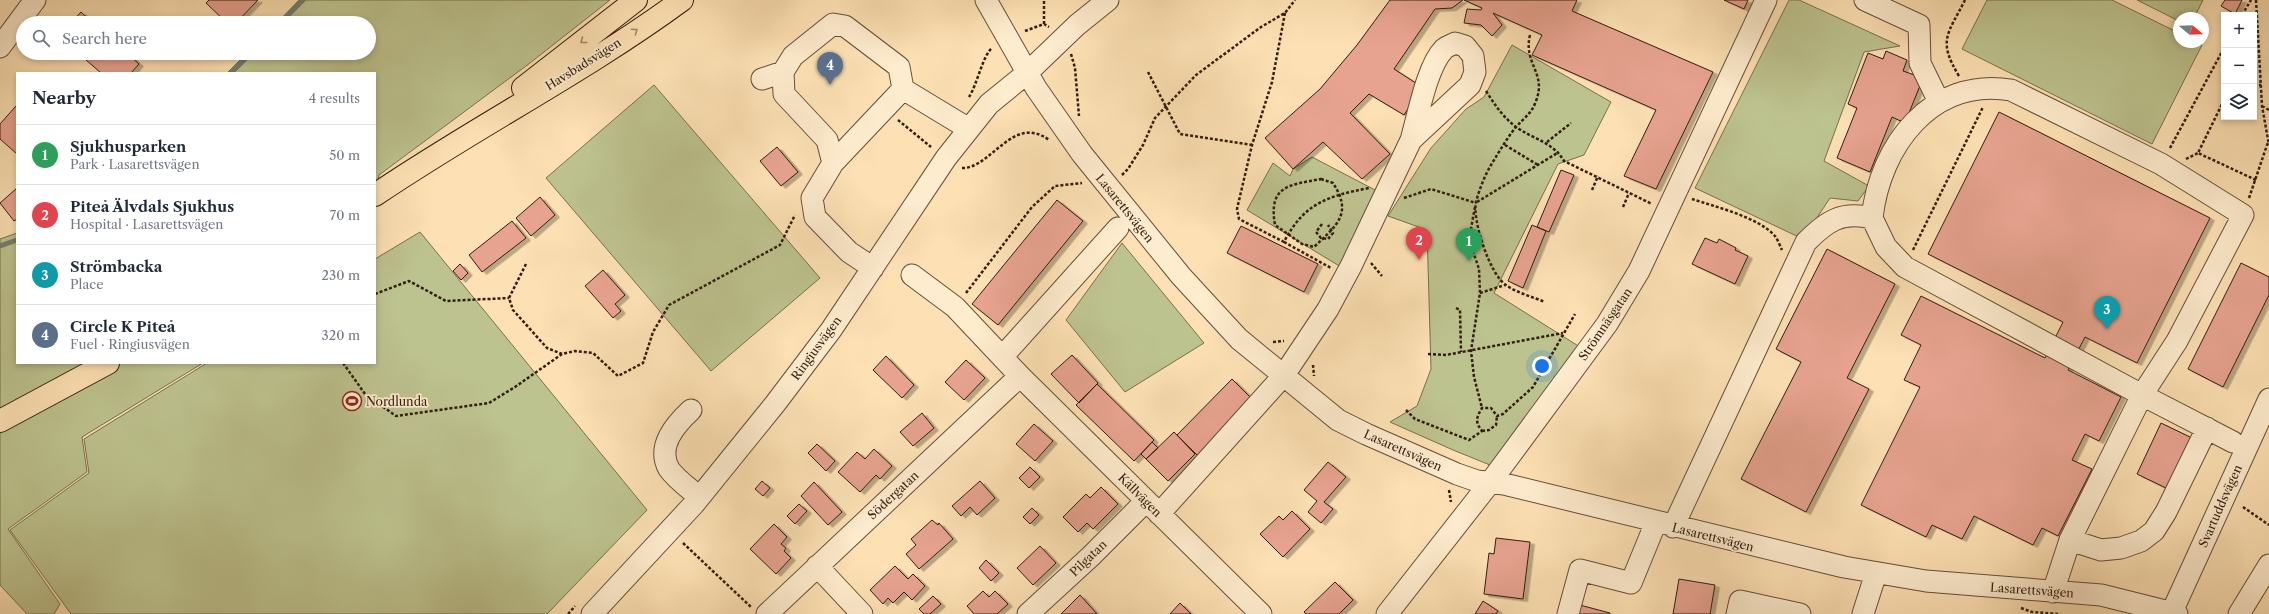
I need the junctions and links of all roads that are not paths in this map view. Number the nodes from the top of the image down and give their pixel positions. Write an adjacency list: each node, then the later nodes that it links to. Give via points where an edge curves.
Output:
1 (35, 0): 8 (street)
2 (636, 0): 16 (main road, Havsbadsvägen, one-way to 16, via 503,104)
3 (682, 0): 16 (main road, Havsbadsvägen, one-way to 3, via 595,58)
4 (1108, 0): 12 (street, Ringiusvägen, via 1077,25)
5 (1766, 0): 35 (street, Strömnäsgatan, via 1639,270 1607,324)
6 (1865, 0): 15 (street, via 1919,25 1920,63)
7 (991, 6): 12 (street, Lasarettsvägen)
8 (23, 16)
9 (16, 26): 10 (street)
10 (0, 47)
11 (783, 72): 13 (street); 14 (street, via 793,56 833,24 845,26 899,67); 19 (street, via 784,94 827,140)
12 (1028, 73): 17 (street, Ringiusvägen, via 989,104); 27 (street, Lasarettsvägen, via 1082,154 1209,308 1238,339)
13 (762, 79)
14 (903, 89): 17 (street); 19 (street)
15 (1939, 102): 21 (street, via 1911,124 1896,144 1881,173); 29 (street, via 1968,90 1993,87 2011,90 2161,164 2242,215 2177,341)
16 (483, 126): 20 (main road, Havsbadsvägen)
17 (969, 129): 23 (street, Ringiusvägen, via 946,158)
18 (1411, 140): 27 (street, via 1338,291)
19 (834, 163): 23 (street, via 812,198 815,217 849,252)
20 (376, 194)
21 (1872, 218): 29 (street, via 1886,247 1905,267); 38 (street, via 1857,215 1840,217 1821,227 1806,242)
22 (1118, 228): 25 (street)
23 (873, 268): 36 (street, Ringiusvägen, via 831,330 775,404)
24 (912, 275): 25 (street, Källvägen, via 955,307)
25 (1002, 357): 28 (street, Källvägen)
26 (106, 364): 32 (main road)
27 (1284, 375): 35 (street, Lasarettsvägen, via 1326,411 1366,434 1457,474); 37 (street, Pilgatan)
28 (1020, 376): 37 (street, Källvägen); 41 (street, Södergatan)
29 (2142, 395): 33 (street); 39 (street)
30 (2269, 399): 45 (street, Svartuddsvägen)
31 (691, 410): 36 (street, via 674,425 664,450 669,469)
32 (0, 421)
33 (2206, 428): 34 (street); 39 (street, via 2166,512 2154,531 2141,541 2122,548 2101,550)
34 (2234, 442)
35 (1489, 484): 38 (street, Lasarettsvägen, via 1504,484); 50 (street, Strömnäsgatan)
36 (699, 497): 46 (street, Ringiusvägen)
37 (1152, 507): 48 (street, Pilgatan, via 1090,557); 49 (street, Källvägen)
38 (1664, 524): 42 (street, Lasarettsvägen, via 1793,556); 51 (street, via 1631,582 1580,570)
39 (2070, 540): 43 (street)
40 (2269, 565): 55 (street)
41 (817, 566): 44 (street, Södergatan); 47 (street)
42 (1876, 573): 43 (street, Lasarettsvägen, via 1926,581); 54 (street)
43 (2053, 592): 45 (street, Lasarettsvägen, via 2101,595)
44 (760, 611)
45 (2173, 613)
46 (592, 614)
47 (862, 614)
48 (1028, 614)
49 (1260, 614)
50 (1387, 614)
51 (1568, 614)
52 (1737, 614): 53 (street, via 1740,601)
53 (1800, 614)
54 (1863, 614)
55 (2239, 614)

